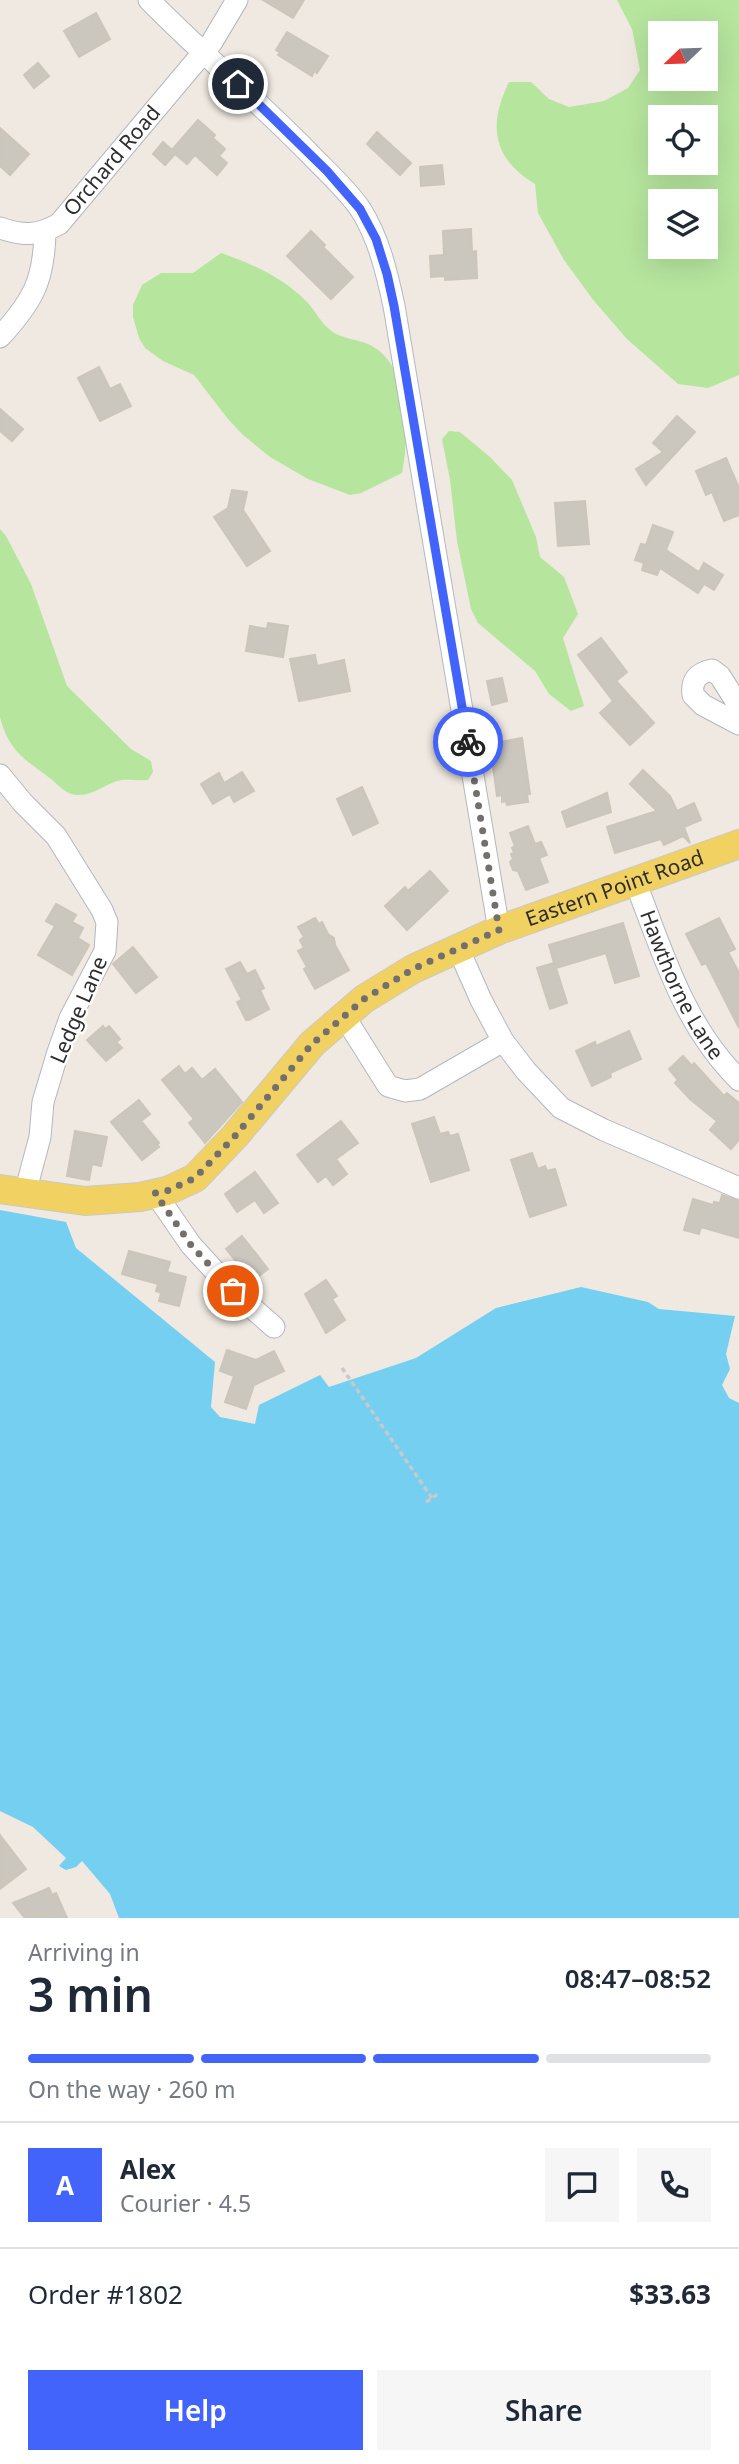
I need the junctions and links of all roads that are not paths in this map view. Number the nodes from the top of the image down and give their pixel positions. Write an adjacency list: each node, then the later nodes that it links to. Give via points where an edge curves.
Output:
1 (149, 0): 3 (street)
2 (237, 0): 3 (street, Orchard Road)
3 (203, 52): 5 (street, Orchard Road, via 58,224); 12 (street, via 273,117 360,209 376,239 396,318)
4 (0, 228): 5 (street, Orchard Road, via 19,235)
5 (45, 232): 6 (street, via 40,279 16,320)
6 (0, 337)
7 (739, 706): 8 (street, via 712,670 696,677 693,695)
8 (739, 724)
9 (0, 775): 18 (street, Ledge Lane, via 55,836 107,922 105,951 71,1018 43,1102 40,1137)
10 (739, 844): 11 (main road, Eastern Point Road)
11 (635, 881): 12 (main road, Eastern Point Road); 16 (street, Hawthorne Lane, via 679,995 720,1061)
12 (499, 930): 13 (main road, Eastern Point Road)
13 (458, 948): 14 (main road, Eastern Point Road, via 413,969); 15 (street)
14 (344, 1016): 15 (street, via 388,1086 405,1091 420,1089); 19 (main road, Eastern Point Road, via 312,1044 195,1178)
15 (503, 1041): 17 (street, via 561,1108)
16 (739, 1080)
17 (739, 1188)
18 (13, 1191): 19 (main road, Eastern Point Road, via 85,1201)
19 (155, 1193): 20 (street, via 191,1245)
20 (274, 1327)

